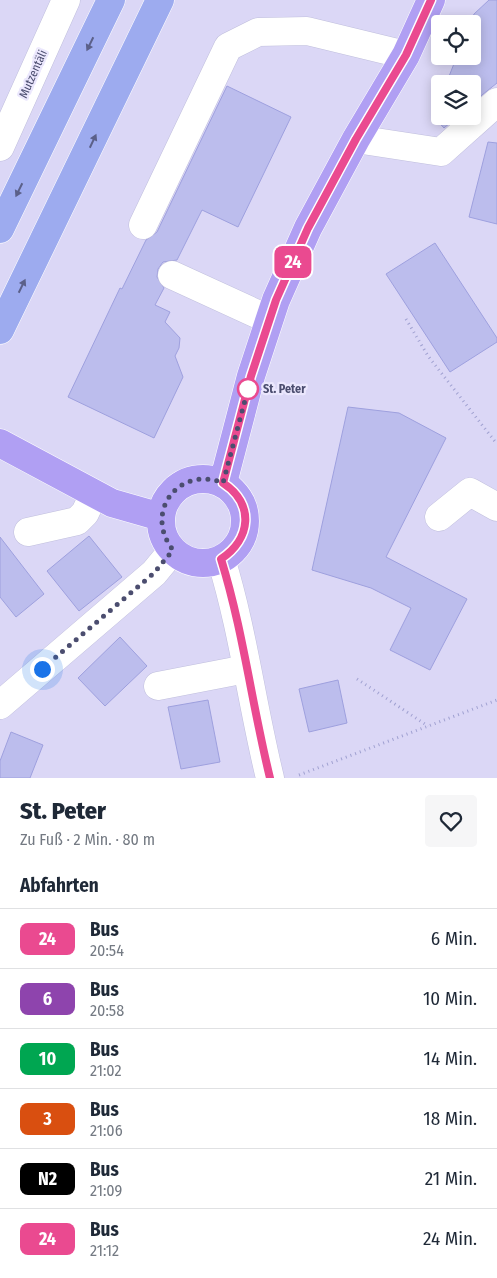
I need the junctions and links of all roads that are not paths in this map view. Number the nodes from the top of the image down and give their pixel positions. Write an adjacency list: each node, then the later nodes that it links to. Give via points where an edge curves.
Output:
1 (66, 0): 8 (street, Mutzentäli)
2 (111, 0): 10 (highway, one-way to 10)
3 (160, 0): 13 (highway, one-way to 3)
4 (431, 0): 5 (main road)
5 (406, 55): 7 (main road); 9 (street, via 307,31 258,32 228,47)
6 (497, 102): 7 (street, via 441,152)
7 (356, 139): 12 (main road, via 308,228)
8 (0, 147)
9 (144, 225)
10 (0, 229)
11 (172, 275): 12 (street)
12 (268, 319): 15 (main road)
13 (0, 330)
14 (0, 443): 16 (main road)
15 (223, 483): 18 (main road, via 199,478 185,482 165,503); 22 (main road, via 238,496 245,524 242,538 233,551)
16 (85, 489): 18 (main road, via 112,502); 20 (street, via 85,513 77,521)
17 (497, 507): 19 (street, via 470,492)
18 (161, 517): 21 (main road, via 163,532)
19 (439, 517)
20 (28, 532)
21 (173, 550): 22 (main road, via 193,561 207,563); 25 (street, via 154,573)
22 (221, 559): 23 (street)
23 (246, 669): 24 (street); 26 (street)
24 (158, 686)
25 (0, 705)
26 (270, 778)

